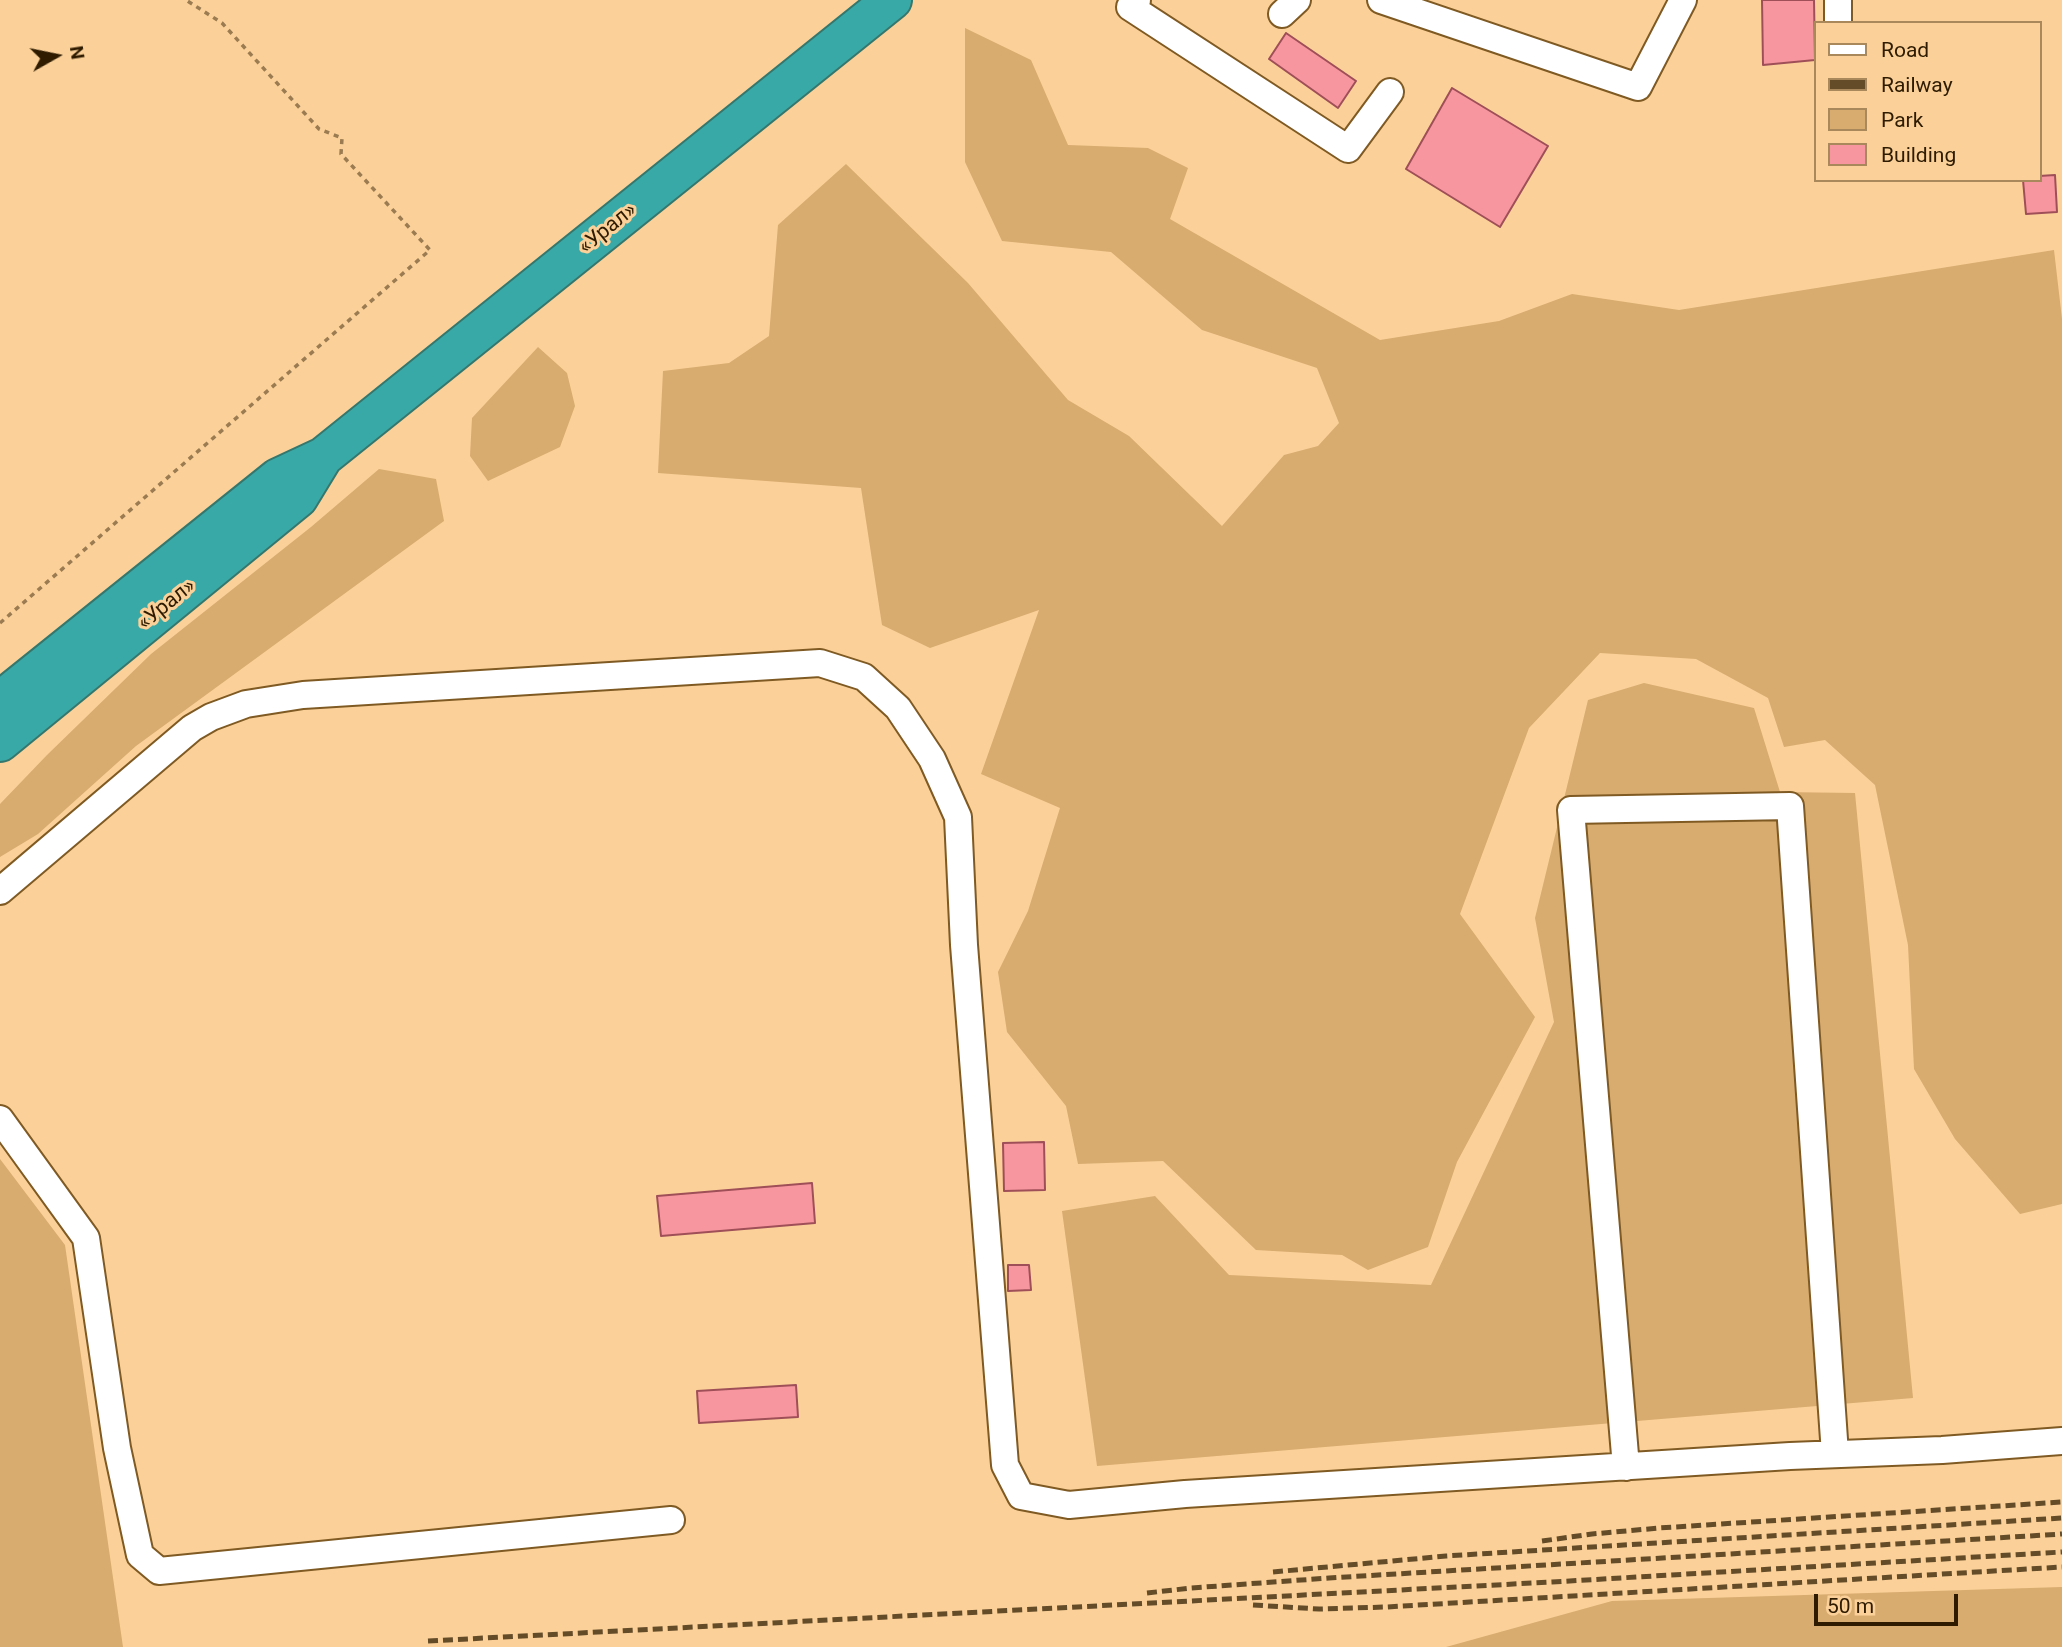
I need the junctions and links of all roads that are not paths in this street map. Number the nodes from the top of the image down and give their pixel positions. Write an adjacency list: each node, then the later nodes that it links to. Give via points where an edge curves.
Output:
1 (892, 0): 8 (highway, «Урал»)
2 (1137, 0): 7 (street, via 1130,7 1349,149)
3 (1381, 0): 4 (street, via 1638,87)
4 (1683, 0)
5 (1838, 0): 6 (street)
6 (1838, 21)
7 (1390, 92)
8 (323, 457): 9 (highway, «Урал», via 278,478); 10 (highway, «Урал», via 298,498)
9 (0, 701)
10 (0, 742)
11 (0, 891): 15 (street, via 192,728 246,704 303,695 820,663 864,677 898,708 932,759 958,817 1005,1465 1021,1496 1069,1505)
12 (0, 1119): 16 (street, via 86,1238 117,1448 137,1542 140,1555 159,1571)
13 (2062, 1441): 14 (street)
14 (1835, 1454): 15 (street); 15 (street, via 1790,806 1571,810)
15 (1626, 1467)
16 (671, 1520)

